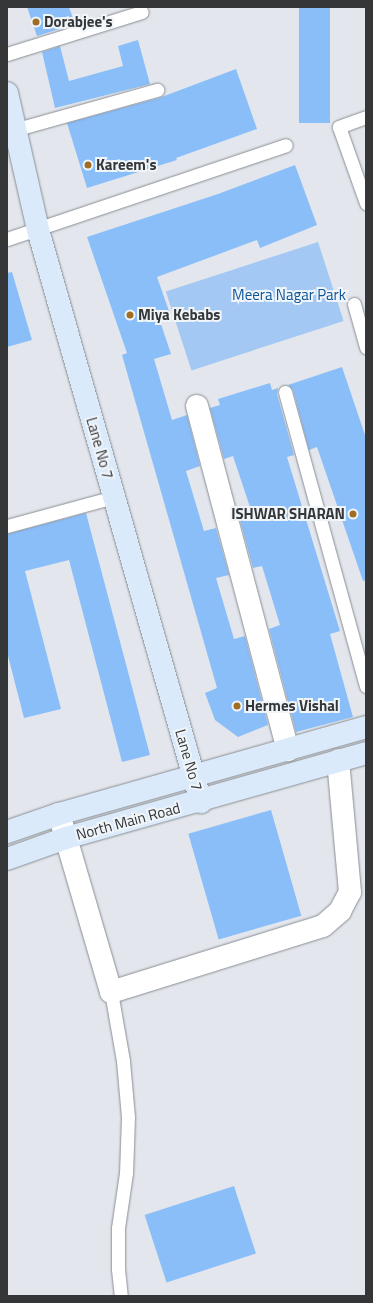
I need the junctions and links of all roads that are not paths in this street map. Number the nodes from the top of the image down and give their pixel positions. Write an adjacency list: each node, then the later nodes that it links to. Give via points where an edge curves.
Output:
1 (142, 12): 2 (lane)
2 (7, 54)
3 (157, 90): 6 (lane)
4 (7, 93): 6 (main road, Lane No 7)
5 (366, 117): 8 (lane, via 339,127)
6 (11, 131): 9 (main road, Lane No 7)
7 (286, 145): 9 (lane)
8 (366, 203)
9 (38, 230): 10 (lane); 15 (main road, Lane No 7)
10 (7, 239)
11 (354, 304): 12 (lane)
12 (366, 347)
13 (284, 392): 17 (lane)
14 (197, 406): 19 (street)
15 (114, 497): 16 (lane); 22 (main road, Lane No 7)
16 (7, 526)
17 (366, 686)
18 (366, 727): 19 (main road, North Main Road)
19 (288, 750): 22 (main road, North Main Road)
20 (366, 753): 21 (main road, North Main Road)
21 (338, 761): 23 (main road, North Main Road); 28 (street, via 350,892 340,911 323,926)
22 (194, 777): 23 (main road, Lane No 7); 24 (main road, North Main Road)
23 (201, 802): 26 (main road, North Main Road)
24 (59, 814): 25 (main road, North Main Road); 26 (street)
25 (7, 832)
26 (66, 838): 27 (main road, North Main Road); 28 (street)
27 (7, 859)
28 (112, 992): 29 (lane, via 128,1117 126,1173 118,1228)
29 (121, 1296)

